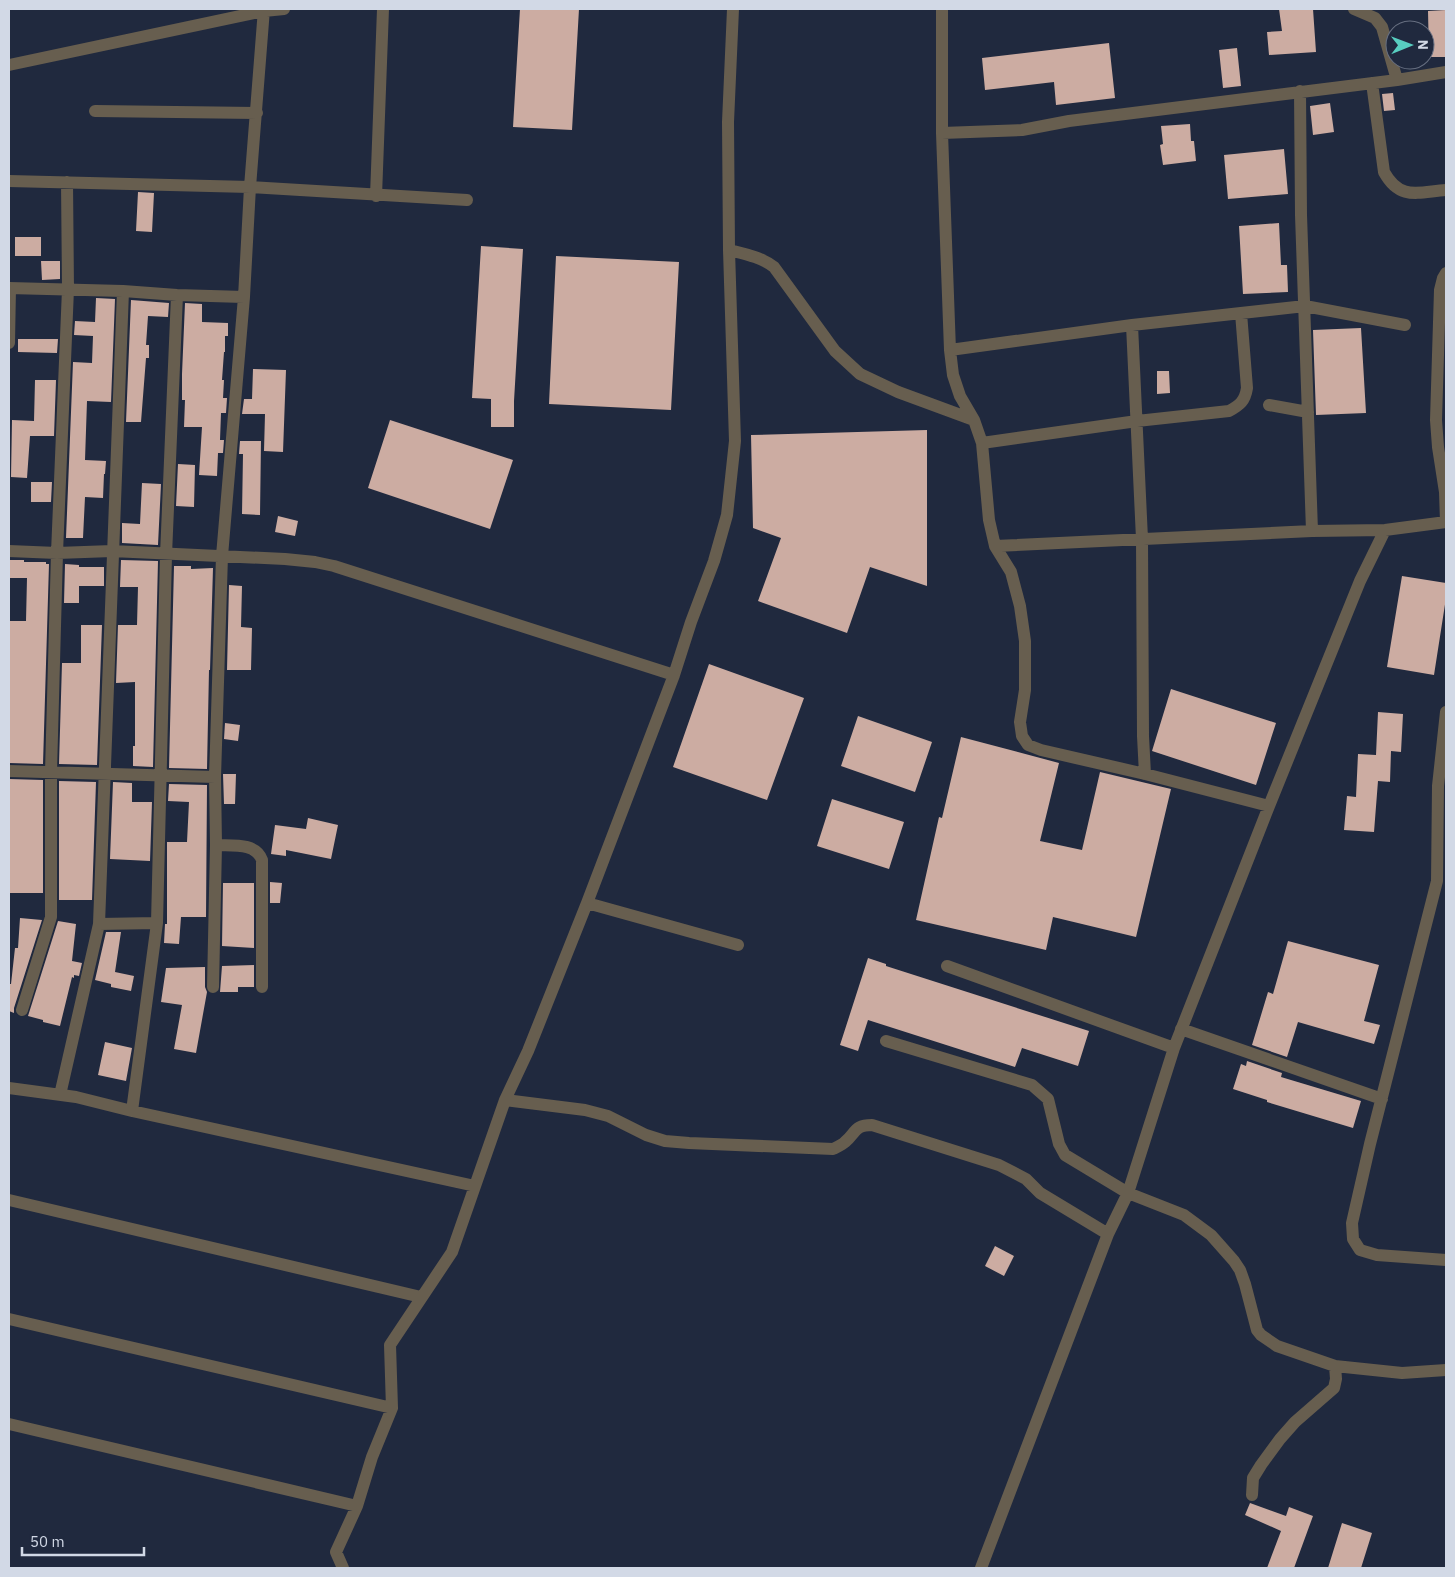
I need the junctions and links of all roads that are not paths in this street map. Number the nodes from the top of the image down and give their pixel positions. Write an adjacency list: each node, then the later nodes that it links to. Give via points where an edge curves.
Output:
1 (284, 9): 6 (street)
2 (383, 9): 19 (street)
3 (732, 9): 21 (street, via 728,122)
4 (942, 9): 14 (street)
5 (1354, 9): 9 (street, via 1375,18 1382,27)
6 (264, 10): 7 (street); 13 (street)
7 (9, 65)
8 (1446, 72): 9 (street)
9 (1397, 80): 10 (street)
10 (1372, 83): 11 (street); 18 (street, via 1384,172 1391,184 1400,191 1413,193)
11 (1300, 91): 14 (street, via 1022,130); 28 (street)
12 (94, 111): 13 (street)
13 (257, 113): 17 (street)
14 (942, 133): 33 (street)
15 (9, 181): 16 (street)
16 (67, 182): 17 (street); 24 (street)
17 (250, 187): 19 (street); 27 (street)
18 (1446, 190)
19 (376, 196): 20 (street)
20 (467, 200)
21 (729, 250): 36 (street, via 754,256 774,267 834,351 860,374); 49 (street, via 736,441 727,515)
22 (1446, 273): 39 (street, via 1440,290 1436,420)
23 (10, 288): 24 (street); 32 (street)
24 (68, 289): 25 (street); 46 (street)
25 (123, 290): 26 (street); 45 (street)
26 (177, 295): 27 (street); 47 (street)
27 (244, 297): 48 (street)
28 (1305, 306): 29 (street); 31 (street); 35 (street)
29 (1241, 313): 30 (street); 37 (street, via 1247,388 1240,405 1229,411)
30 (1132, 325): 33 (street); 37 (street)
31 (1405, 325)
32 (9, 343)
33 (950, 350): 36 (street, via 953,376)
34 (1269, 406): 35 (street)
35 (1308, 412): 41 (street)
36 (974, 420): 38 (street)
37 (1136, 421): 38 (street); 42 (street)
38 (982, 443): 43 (street, via 989,520)
39 (1446, 522): 40 (street)
40 (1385, 530): 41 (street); 57 (street, via 1360,581)
41 (1312, 531): 42 (street)
42 (1142, 539): 43 (street); 53 (street)
43 (995, 546): 53 (street, via 1011,572 1025,641 1022,736 1028,745 1041,750)
44 (9, 551): 46 (street)
45 (112, 551): 46 (street); 47 (street); 54 (street)
46 (57, 553): 52 (street)
47 (166, 555): 48 (street); 55 (street)
48 (222, 556): 49 (street, via 285,559 334,566); 56 (street)
49 (674, 675): 59 (street)
50 (1446, 712): 72 (street, via 1438,786 1437,881)
51 (9, 771): 52 (street)
52 (51, 772): 54 (street); 66 (street, via 51,916)
53 (1145, 774): 57 (street)
54 (105, 775): 55 (street); 61 (street)
55 (161, 776): 56 (street); 60 (street)
56 (215, 777): 58 (street)
57 (1269, 806): 67 (street)
58 (216, 845): 64 (street); 65 (street, via 250,847 257,850 262,860)
59 (587, 903): 62 (street); 73 (street, via 528,1052)
60 (157, 923): 61 (street); 74 (street)
61 (99, 924): 71 (street)
62 (738, 945)
63 (947, 966): 69 (street)
64 (213, 987)
65 (262, 987)
66 (22, 1010)
67 (1181, 1029): 69 (street); 72 (street)
68 (886, 1040): 76 (street, via 1032,1085 1048,1099 1059,1144 1065,1155)
69 (1174, 1048): 76 (street)
70 (9, 1088): 71 (street)
71 (60, 1095): 74 (street)
72 (1382, 1099): 79 (street, via 1352,1223 1353,1239 1360,1250 1377,1255)
73 (505, 1100): 75 (street); 78 (street, via 585,1110 608,1116 652,1137 689,1143 833,1149 857,1128 872,1125 999,1165 1026,1179 1040,1193)
74 (132, 1111): 75 (street)
75 (475, 1186): 80 (street, via 452,1252)
76 (1128, 1193): 78 (street); 82 (street, via 1184,1215 1211,1235 1240,1270 1261,1335 1277,1346)
77 (9, 1200): 80 (street)
78 (1108, 1234): 89 (street)
79 (1446, 1260)
80 (421, 1297): 84 (street, via 390,1344)
81 (9, 1319): 84 (street)
82 (1335, 1366): 83 (street, via 1402,1373); 86 (street, via 1334,1388 1280,1438 1253,1478)
83 (1446, 1370)
84 (392, 1408): 87 (street)
85 (9, 1424): 87 (street)
86 (1252, 1495)
87 (357, 1506): 88 (street, via 336,1552)
88 (342, 1568)
89 (981, 1568)

